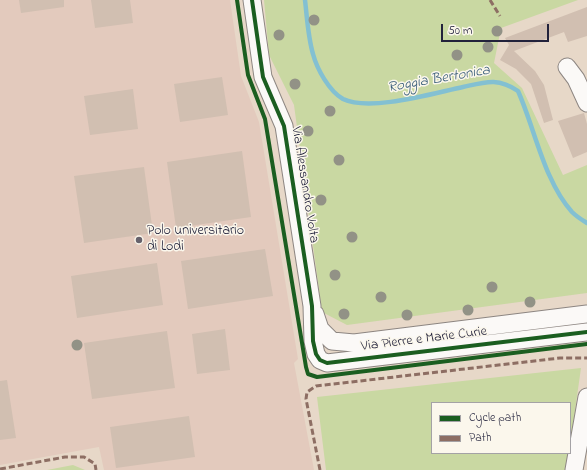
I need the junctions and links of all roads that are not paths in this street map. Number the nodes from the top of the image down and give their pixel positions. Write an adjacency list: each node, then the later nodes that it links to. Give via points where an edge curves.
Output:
1 (252, 0): 4 (street, Via Alessandro Volta, via 263,77 284,126)
2 (567, 68): 3 (street, via 576,79)
3 (587, 103)
4 (312, 306): 5 (street, Via Pierre e Marie Curie, via 320,329 325,335 332,341 354,343); 6 (street, Via Pierre e Marie Curie, via 316,354 320,360 327,363)
5 (587, 314)
6 (587, 332)
7 (587, 397): 8 (street)
8 (574, 470)

